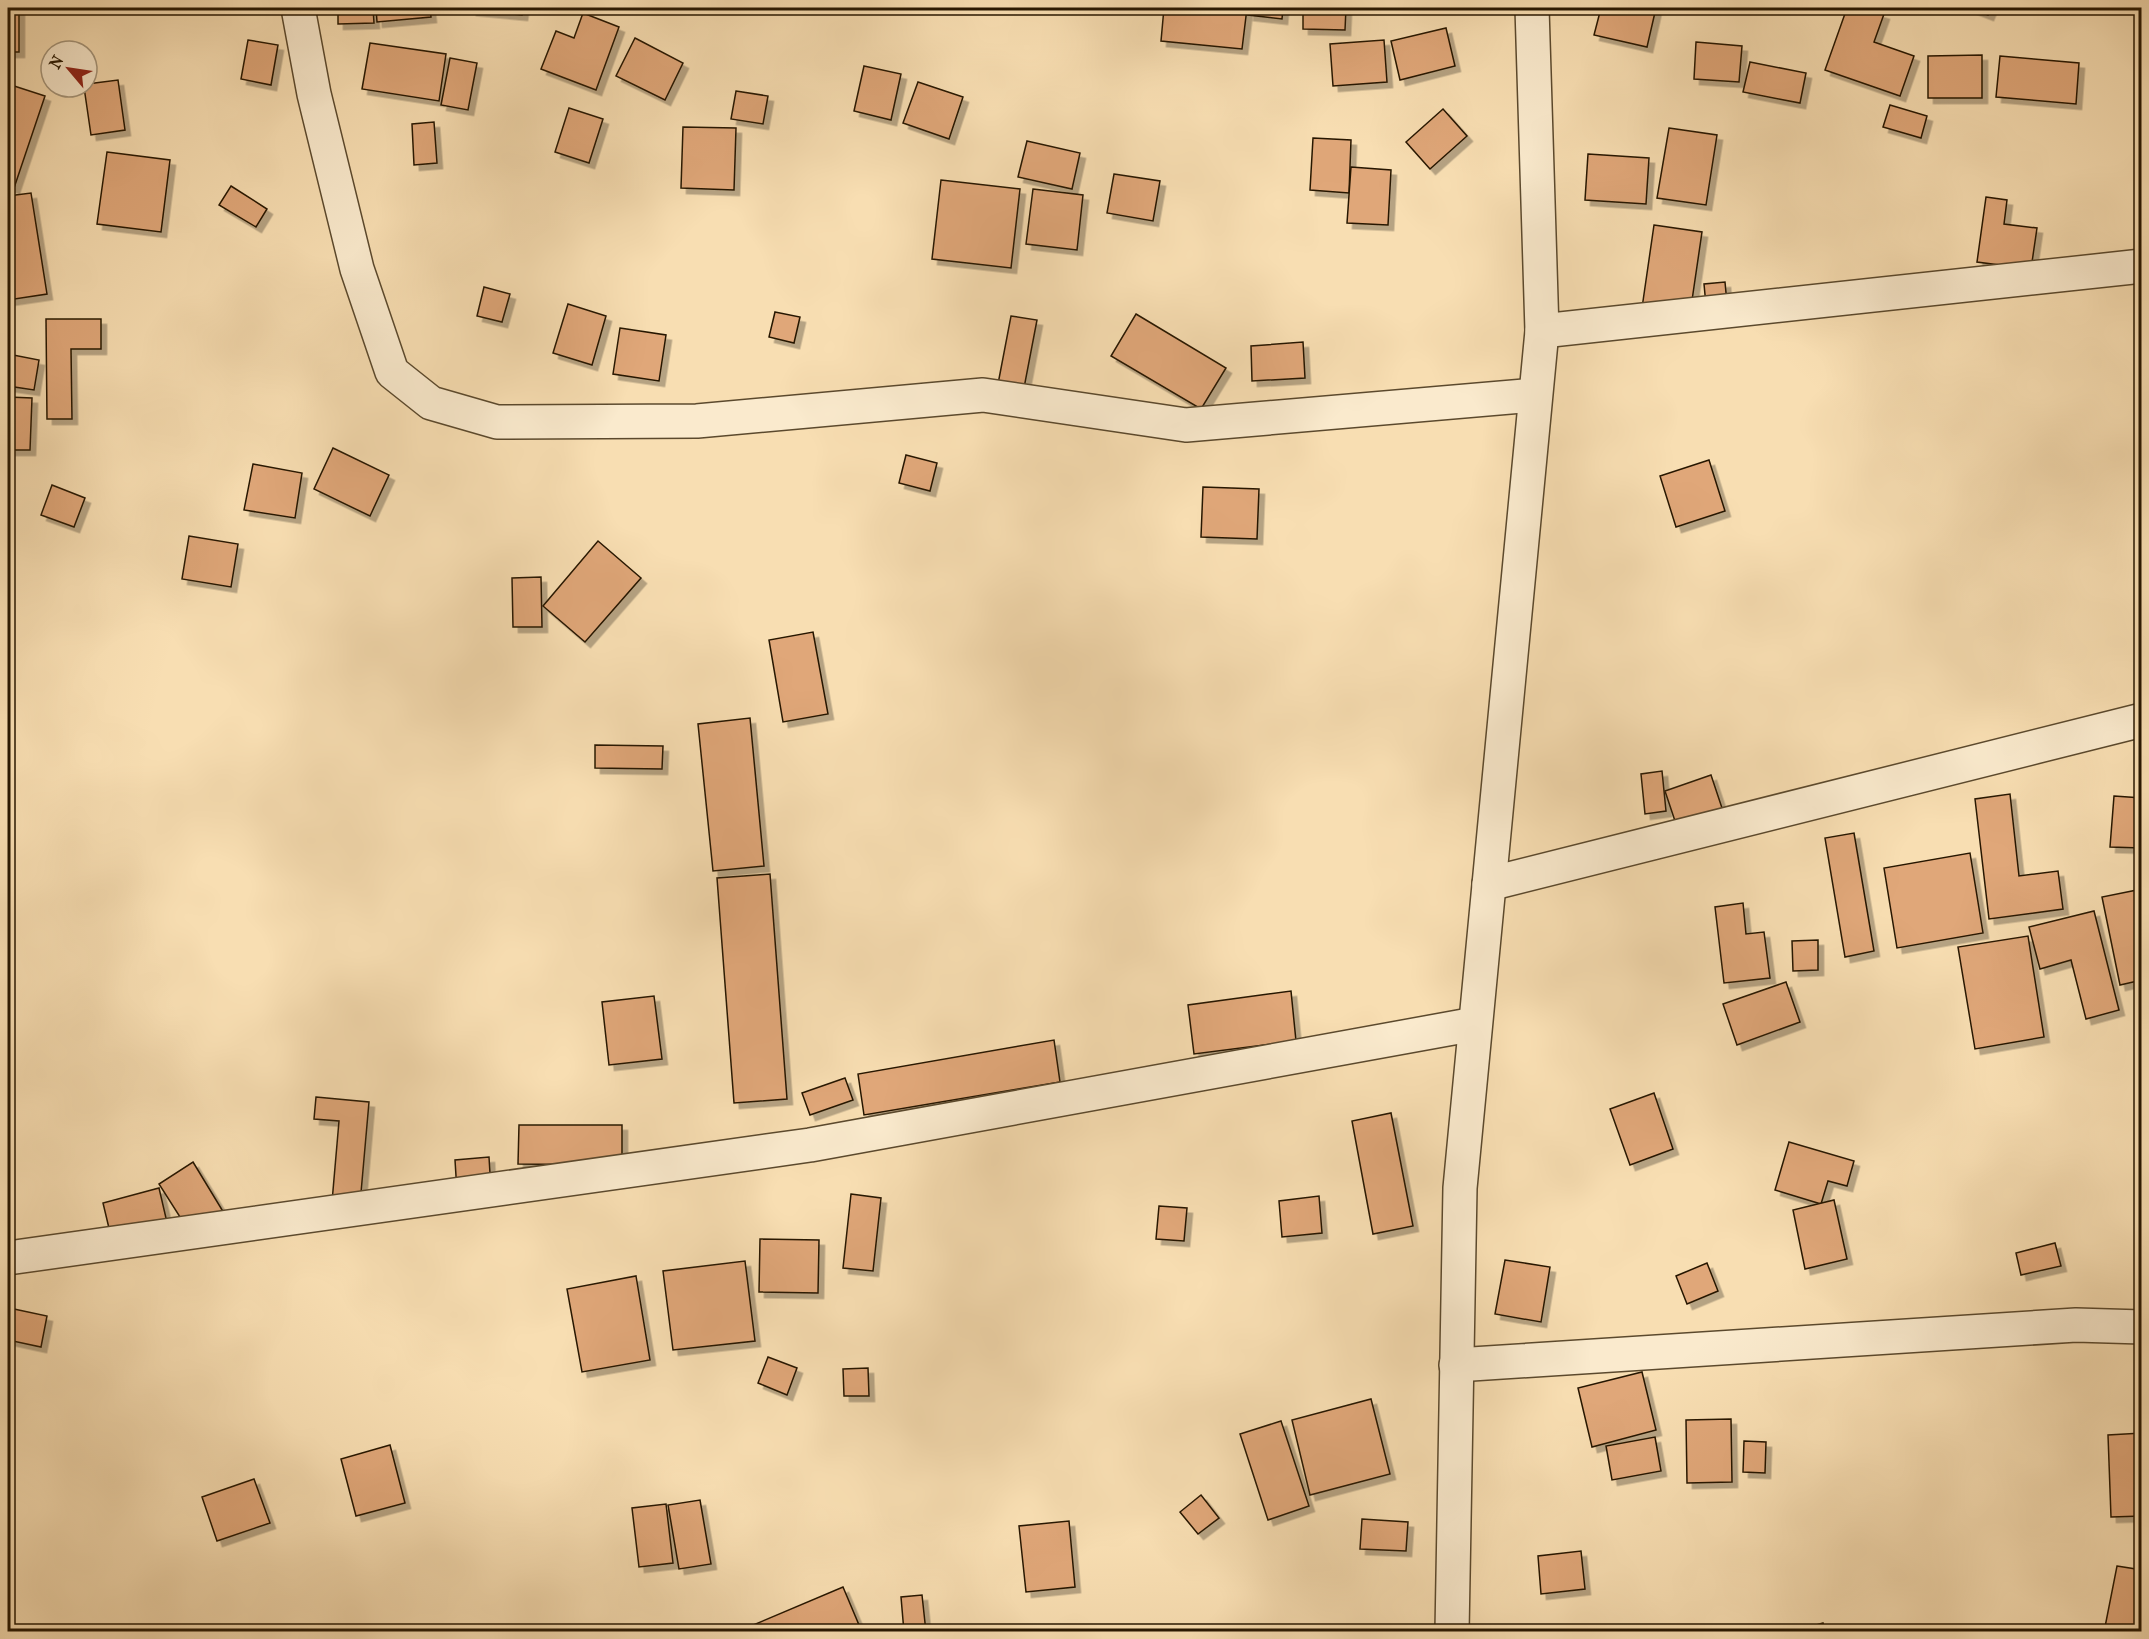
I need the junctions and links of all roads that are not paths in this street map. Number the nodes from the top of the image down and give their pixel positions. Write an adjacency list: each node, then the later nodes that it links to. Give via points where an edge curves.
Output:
1 (298, 8): 5 (street, via 314,94 357,269 392,372 431,403 497,422 697,421 983,395 1186,425)
2 (1532, 8): 4 (street)
3 (2142, 266): 4 (street)
4 (1542, 331): 5 (street)
5 (1536, 394): 7 (street)
6 (2142, 720): 7 (street)
7 (1489, 884): 8 (street)
8 (1475, 1024): 9 (street, via 810,1145); 11 (street, via 1460,1188)
9 (8, 1258)
10 (2142, 1327): 11 (street, via 2076,1325)
11 (1456, 1365): 12 (street)
12 (1452, 1632)

